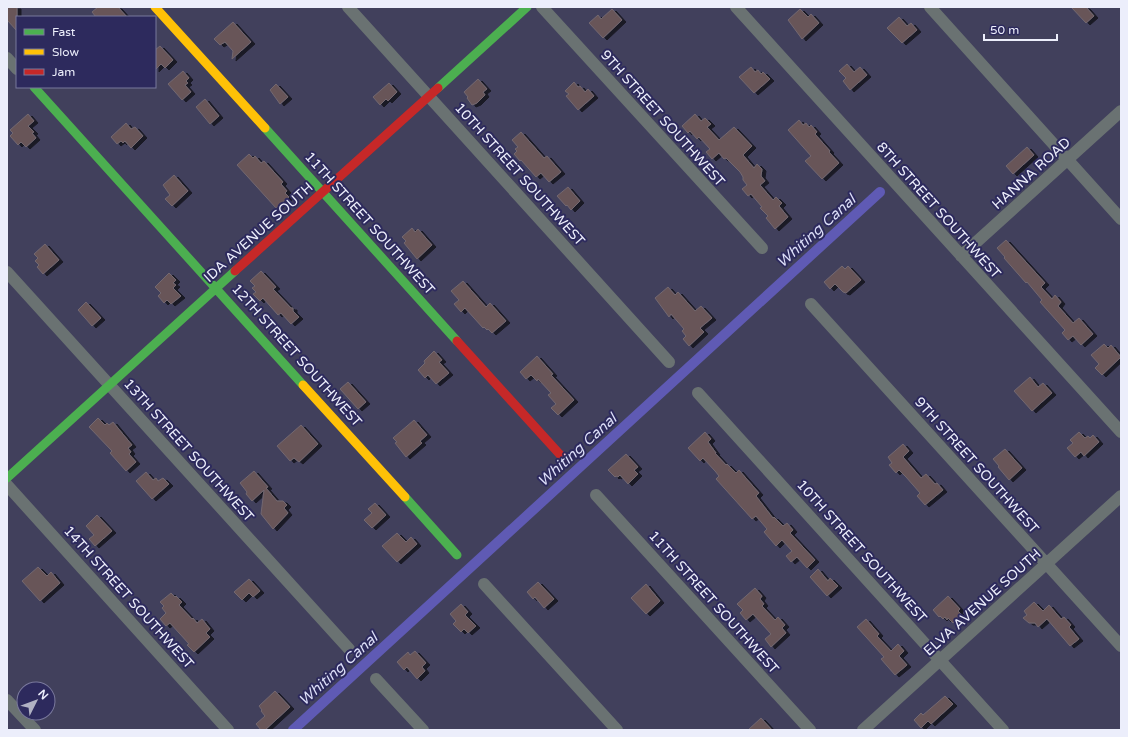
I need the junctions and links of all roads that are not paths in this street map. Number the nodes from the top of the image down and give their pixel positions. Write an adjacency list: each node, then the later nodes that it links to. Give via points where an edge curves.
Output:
1 (155, 7): 13 (street, 11TH STREET SOUTHWEST)
2 (348, 7): 10 (street, 10TH STREET SOUTHWEST)
3 (527, 7): 10 (street, IDA AVENUE SOUTH)
4 (542, 7): 15 (street, 9TH STREET SOUTHWEST)
5 (736, 7): 16 (street, 8TH STREET SOUTHWEST)
6 (930, 7): 12 (street)
7 (7, 58): 8 (street)
8 (16, 68)
9 (35, 88): 18 (street, 12TH STREET SOUTHWEST)
10 (429, 96): 13 (street, IDA AVENUE SOUTH); 20 (street, 10TH STREET SOUTHWEST)
11 (1121, 111): 12 (street, HANNA ROAD)
12 (1068, 160): 14 (street); 16 (street, HANNA ROAD)
13 (322, 193): 18 (street, IDA AVENUE SOUTH); 24 (street, 11TH STREET SOUTHWEST)
14 (1121, 219)
15 (762, 248)
16 (961, 256): 23 (street, 8TH STREET SOUTHWEST)
17 (7, 272): 21 (street, 13TH STREET SOUTHWEST)
18 (216, 289): 21 (street, IDA AVENUE SOUTH); 29 (street, 12TH STREET SOUTHWEST)
19 (811, 304): 30 (street, 9TH STREET SOUTHWEST)
20 (669, 362)
21 (110, 385): 25 (street, IDA AVENUE SOUTH); 33 (street, 13TH STREET SOUTHWEST)
22 (698, 393): 34 (street, 10TH STREET SOUTHWEST)
23 (1121, 432)
24 (564, 459)
25 (7, 478)
26 (7, 484): 38 (street, 14TH STREET SOUTHWEST)
27 (596, 495): 41 (street, 11TH STREET SOUTHWEST)
28 (1121, 496): 30 (street, ELVA AVENUE SOUTH)
29 (457, 555)
30 (1047, 563): 32 (street, 9TH STREET SOUTHWEST); 34 (street, ELVA AVENUE SOUTH)
31 (484, 584): 40 (street)
32 (1121, 646)
33 (349, 649)
34 (940, 660): 42 (street, ELVA AVENUE SOUTH); 43 (street, 10TH STREET SOUTHWEST)
35 (376, 679): 39 (street)
36 (7, 700): 37 (street)
37 (34, 730)
38 (228, 730)
39 (423, 730)
40 (616, 730)
41 (810, 730)
42 (863, 730)
43 (1003, 730)

